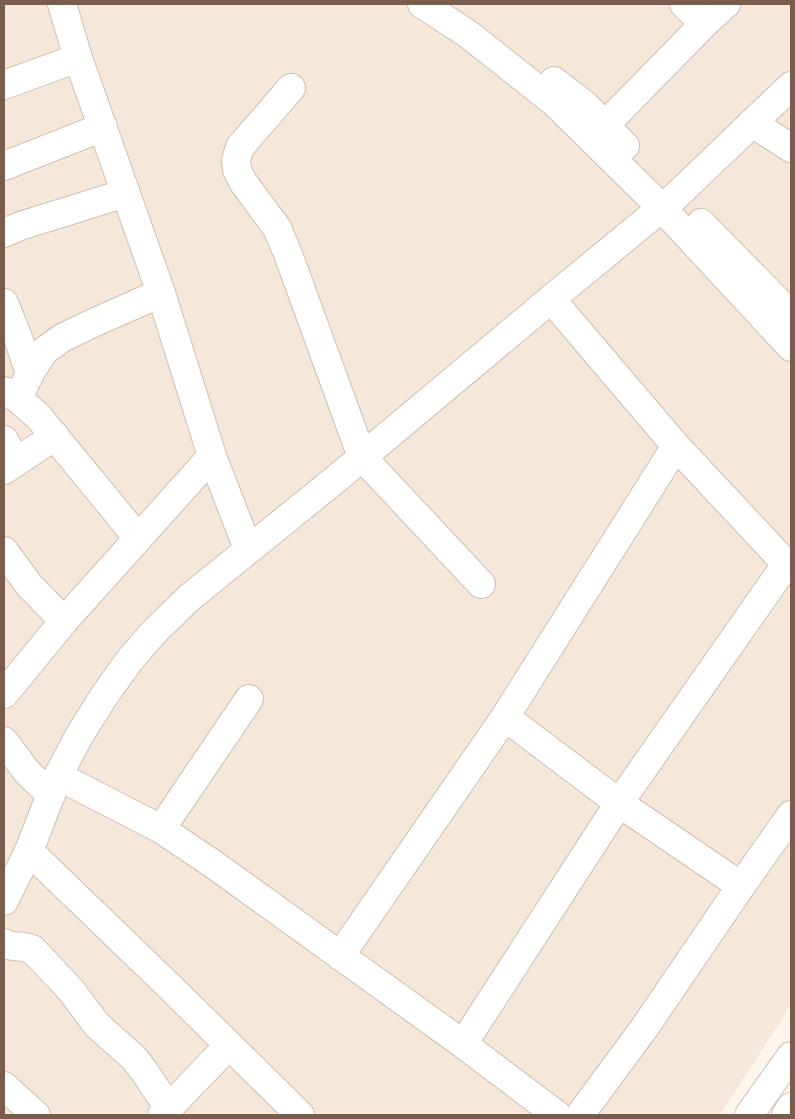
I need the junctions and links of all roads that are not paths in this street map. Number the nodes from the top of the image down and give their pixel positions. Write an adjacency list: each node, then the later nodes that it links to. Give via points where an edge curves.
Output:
1 (62, 4): 7 (street)
2 (422, 4): 17 (street, via 468,34 554,102)
3 (453, 4): 12 (street, via 586,106)
4 (684, 4): 6 (street)
5 (726, 4): 6 (street)
6 (704, 24): 12 (street)
7 (78, 58): 8 (street); 13 (street)
8 (4, 85)
9 (791, 86): 11 (street)
10 (290, 88): 30 (street, via 240,147 237,170 277,228)
11 (752, 123): 14 (street); 17 (street)
12 (605, 125): 17 (street)
13 (103, 127): 15 (street); 16 (street)
14 (791, 148)
15 (4, 166)
16 (126, 193): 18 (street); 19 (street)
17 (669, 202): 20 (street); 22 (street); 23 (street)
18 (4, 233)
19 (160, 293): 24 (street, via 62,338 44,351); 28 (street)
20 (551, 299): 27 (street); 30 (street)
21 (4, 303): 24 (street)
22 (791, 315)
23 (791, 347)
24 (30, 373): 25 (street)
25 (11, 395): 26 (street, via 38,416)
26 (55, 436): 29 (street); 31 (street)
27 (676, 446): 34 (street); 39 (street)
28 (212, 456): 31 (street); 32 (street)
29 (8, 457)
30 (362, 457): 32 (street); 35 (street)
31 (138, 538): 36 (street)
32 (248, 549): 41 (street, via 189,598 129,661 79,736)
33 (4, 551): 36 (street, via 29,586)
34 (789, 566): 42 (street)
35 (482, 584)
36 (64, 621): 37 (street)
37 (4, 694)
38 (250, 699): 44 (street)
39 (504, 717): 42 (street); 49 (street)
40 (4, 741): 41 (street, via 27,772)
41 (55, 786): 44 (street); 45 (street)
42 (619, 803): 46 (street); 50 (street)
43 (791, 815): 46 (street)
44 (161, 829): 49 (street)
45 (29, 851): 47 (street); 51 (street)
46 (741, 886): 59 (street, via 645,1027)
47 (4, 901)
48 (4, 942): 55 (street, via 9,946 32,949 70,989 97,1025 134,1058 160,1095)
49 (340, 956): 50 (street)
50 (463, 1044): 58 (street)
51 (229, 1045): 55 (street); 57 (street)
52 (791, 1056): 60 (street)
53 (4, 1086): 56 (street)
54 (791, 1107): 61 (street)
55 (166, 1111)
56 (36, 1115)
57 (300, 1115)
58 (557, 1115)
59 (580, 1115)
60 (749, 1115)
61 (786, 1115)

